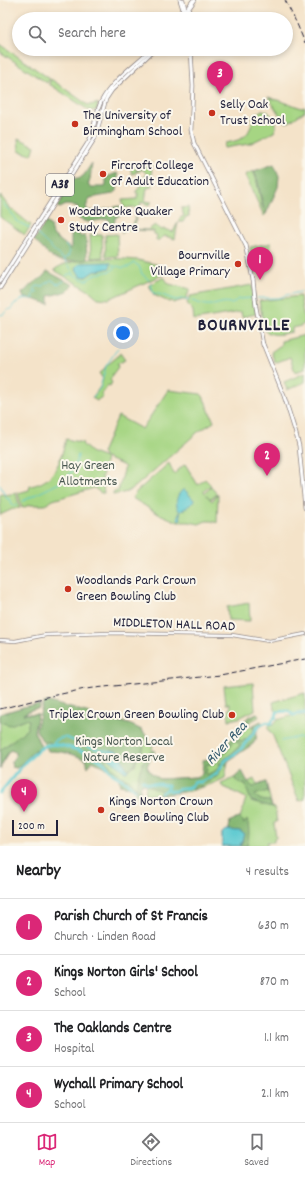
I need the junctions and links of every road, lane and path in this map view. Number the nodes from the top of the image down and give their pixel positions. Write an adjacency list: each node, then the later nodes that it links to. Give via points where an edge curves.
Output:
1 (182, 0): 3 (highway)
2 (194, 0): 3 (main road)
3 (185, 12)
4 (143, 56): 7 (highway, A38)
5 (147, 56): 7 (highway); 8 (highway, A38)
6 (191, 56): 17 (highway, via 191,123 194,143 246,246 263,344 296,434)
7 (137, 62): 9 (highway, A38)
8 (142, 62): 9 (highway, via 134,68); 10 (highway, A38, via 109,94)
9 (133, 66): 10 (highway, A38, via 108,90 101,101)
10 (99, 116): 11 (highway, A38)
11 (81, 156): 12 (highway, A38); 13 (highway, A38)
12 (42, 214): 13 (highway); 13 (highway); 14 (highway, A38)
13 (46, 216): 14 (highway, A38)
14 (9, 270): 15 (highway, A38); 16 (highway, A38)
15 (0, 281)
16 (0, 288)
17 (305, 508)
18 (305, 634): 19 (main road, MIDDLETON HALL ROAD, via 270,641 232,635 109,632 41,635 16,641)
19 (0, 640)

